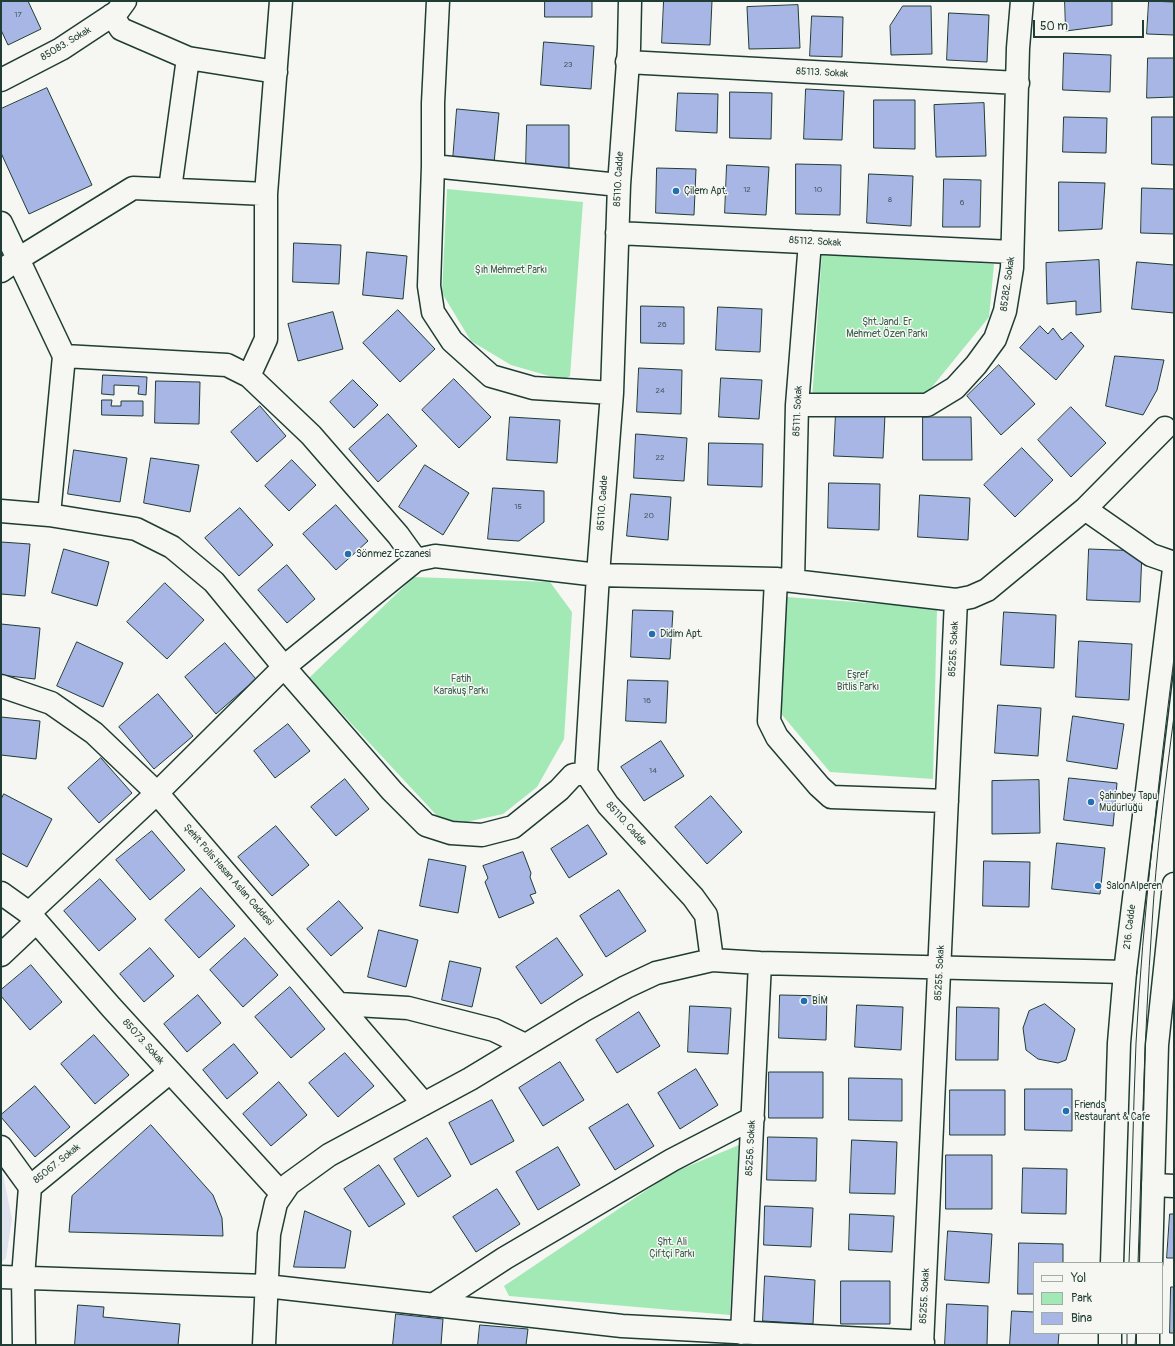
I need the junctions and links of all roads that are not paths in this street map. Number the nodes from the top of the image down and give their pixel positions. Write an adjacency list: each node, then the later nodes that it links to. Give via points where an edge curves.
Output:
1 (281, 1): 8 (street)
2 (438, 1): 11 (street)
3 (630, 1): 7 (street, 85110. Cadde)
4 (1022, 1): 10 (street, 85282. Sokak)
5 (119, 8): 6 (street, via 120,29); 9 (street, 85083. Sokak, via 61,49)
6 (188, 58): 8 (street); 13 (street)
7 (627, 62): 10 (street, 85113. Sokak); 12 (street, 85110. Cadde)
8 (276, 72): 14 (street)
9 (1, 80)
10 (1018, 83): 18 (street, 85282. Sokak)
11 (433, 166): 12 (street); 22 (street, via 429,286 433,312 452,341 491,376 533,388)
12 (619, 185): 16 (street, 85110. Cadde)
13 (170, 189): 14 (street); 19 (street, via 133,188)
14 (266, 194): 21 (street, via 266,339)
15 (1, 223): 19 (street)
16 (617, 233): 17 (street, 85112. Sokak); 22 (street, 85110. Cadde)
17 (810, 242): 18 (street, 85112. Sokak); 23 (street, 85111. Sokak)
18 (1012, 252): 23 (street, 85282. Sokak, via 1005,311 995,339 955,388 927,405)
19 (9, 265): 20 (street)
20 (64, 356): 21 (street, via 227,365); 27 (street)
21 (249, 376): 28 (street, via 311,435 398,535)
22 (612, 393): 31 (street, 85110. Cadde)
23 (797, 405): 32 (street, 85111. Sokak)
24 (1165, 428): 25 (street)
25 (1085, 509): 29 (street, via 1151,555); 33 (street, via 987,590)
26 (1, 511): 27 (street)
27 (49, 515): 34 (street, via 136,529 172,546 214,582)
28 (416, 560): 31 (street, via 435,556); 34 (street)
29 (1174, 563)
30 (1174, 569): 46 (street, 216. Cadde)
31 (598, 575): 32 (street); 36 (street, 85110. Cadde)
32 (785, 580): 33 (street); 38 (street, 85111. Sokak, via 769,721 777,738 831,797)
33 (956, 600): 38 (street, 85255. Sokak)
34 (284, 668): 36 (street, via 392,791 426,825 451,833 482,835 513,827 559,790 573,775); 37 (street)
35 (1, 686): 37 (street, Şehit Polis Hasan Aslan Caddesi, via 51,703 94,733)
36 (586, 773): 43 (street, 85110. Cadde, via 608,804 693,897 706,915)
37 (157, 793): 41 (street); 47 (street, Şehit Polis Hasan Aslan Caddesi)
38 (947, 801): 45 (street, 85255. Sokak)
39 (1174, 884): 53 (street, via 1157,1045)
40 (1, 893): 41 (street, 85073. Sokak)
41 (33, 918): 42 (street); 49 (street, 85073. Sokak)
42 (1, 955)
43 (712, 960): 44 (street); 48 (street, via 656,973 584,1010)
44 (760, 964): 45 (street); 51 (street, 85256. Sokak)
45 (940, 968): 46 (street); 66 (street, 85255. Sokak)
46 (1124, 972): 56 (street, 216. Cadde, via 1119,1043)
47 (338, 1004): 48 (street, via 408,1008 494,1030); 50 (street, Şehit Polis Hasan Aslan Caddesi)
48 (525, 1045): 50 (street)
49 (170, 1072): 54 (street, 85067. Sokak); 55 (street, 85073. Sokak)
50 (424, 1104): 55 (street, via 330,1155 289,1184)
51 (753, 1118): 61 (street, via 672,1160 512,1254); 62 (street, 85256. Sokak)
52 (1, 1148): 54 (street)
53 (1164, 1185): 57 (street)
54 (30, 1187): 59 (street, 85067. Sokak)
55 (282, 1194): 60 (street, via 276,1203 269,1234)
56 (1112, 1262)
57 (1151, 1262)
58 (1, 1277): 59 (street)
59 (23, 1278): 60 (street); 67 (street, 85067. Sokak)
60 (266, 1286): 61 (street); 68 (street)
61 (433, 1305): 65 (street)
62 (742, 1333): 65 (street); 66 (street)
63 (1110, 1334): 69 (street)
64 (1148, 1334): 70 (street)
65 (621, 1336)
66 (922, 1344)
67 (24, 1345)
68 (264, 1345)
69 (1110, 1345)
70 (1148, 1345)

